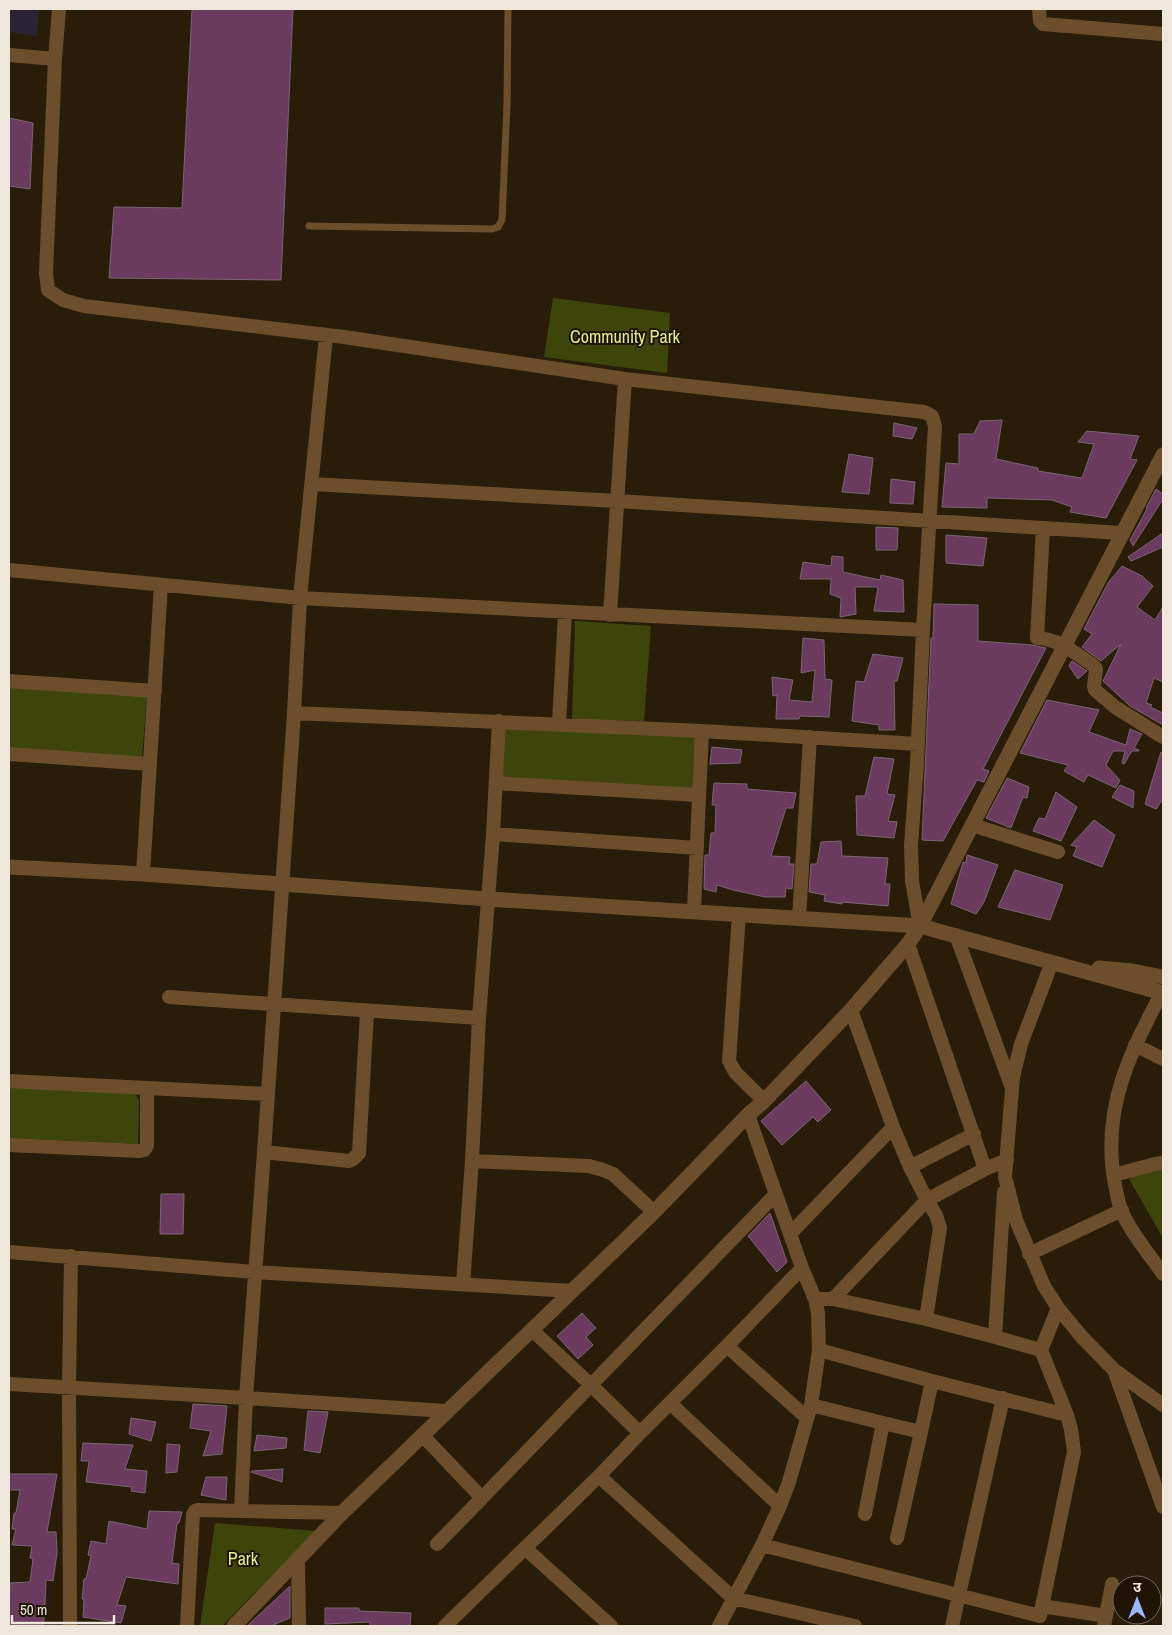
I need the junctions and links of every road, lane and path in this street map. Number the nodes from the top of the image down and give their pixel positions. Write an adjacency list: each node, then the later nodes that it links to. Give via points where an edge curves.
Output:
1 (59, 9): 6 (street)
2 (508, 9): 7 (lane, via 502,220 498,227)
3 (1039, 9): 4 (street, via 1043,24)
4 (1163, 34)
5 (9, 55): 6 (street)
6 (55, 59): 8 (street, via 46,273 48,290 63,300 84,306)
7 (309, 226)
8 (326, 336): 9 (street); 12 (street)
9 (625, 380): 13 (street); 14 (street, via 924,412 932,416 935,426)
10 (1163, 455): 11 (street)
11 (1159, 473): 16 (street)
12 (312, 484): 13 (street); 19 (street)
13 (617, 501): 14 (street); 21 (street)
14 (930, 520): 15 (street); 22 (street)
15 (1043, 529): 16 (street); 23 (street, via 1037,638)
16 (1121, 534): 23 (street)
17 (9, 570): 18 (street)
18 (161, 585): 19 (street); 25 (street)
19 (300, 598): 20 (street); 26 (street)
20 (566, 613): 21 (street); 28 (street)
21 (610, 615): 22 (street)
22 (923, 630): 32 (street)
23 (1064, 646): 31 (street, via 1096,669 1095,690); 37 (street)
24 (9, 682): 25 (street)
25 (155, 691): 34 (street)
26 (294, 713): 27 (street); 43 (street)
27 (499, 721): 28 (street); 35 (street)
28 (559, 724): 29 (street)
29 (702, 731): 30 (street); 36 (street)
30 (810, 737): 32 (street); 47 (street)
31 (1163, 737)
32 (918, 744): 48 (street, via 911,863)
33 (9, 754): 34 (street)
34 (150, 764): 42 (street)
35 (496, 783): 36 (street); 38 (street)
36 (698, 795): 39 (street)
37 (972, 825): 40 (street); 48 (street)
38 (493, 834): 39 (street); 44 (street)
39 (696, 848): 45 (street)
40 (1058, 852)
41 (9, 867): 42 (street)
42 (143, 874): 43 (street)
43 (281, 883): 44 (street); 54 (street)
44 (488, 898): 45 (street); 57 (street)
45 (694, 910): 46 (street)
46 (739, 914): 47 (street); 64 (street, via 729,1061 735,1072)
47 (799, 918): 48 (street)
48 (920, 926): 49 (street); 50 (street)
49 (956, 935): 51 (street); 62 (street)
50 (908, 944): 55 (street); 67 (street)
51 (1052, 962): 52 (street); 62 (street, via 1021,1044)
52 (1163, 988): 58 (street)
53 (169, 997): 54 (street)
54 (274, 1004): 56 (street); 63 (street)
55 (851, 1010): 64 (street); 66 (street)
56 (366, 1012): 57 (street); 69 (street, via 360,1153 349,1161)
57 (478, 1018): 71 (street)
58 (1135, 1045): 59 (street); 75 (street, via 1114,1110 1110,1146)
59 (1163, 1059)
60 (9, 1081): 61 (street)
61 (147, 1088): 63 (street); 68 (street, via 147,1146 144,1150)
62 (1012, 1088): 70 (street)
63 (268, 1094): 69 (street)
64 (764, 1101): 65 (street)
65 (748, 1115): 77 (street); 80 (street)
66 (892, 1127): 73 (street); 81 (street)
67 (974, 1134): 73 (street); 74 (street)
68 (9, 1145)
69 (264, 1152): 86 (street)
70 (1007, 1160): 74 (street); 76 (street)
71 (472, 1161): 80 (street, via 588,1166 603,1170 613,1174); 88 (street)
72 (1163, 1163): 75 (street)
73 (910, 1167): 78 (street)
74 (985, 1169): 78 (street)
75 (1114, 1175): 79 (street)
76 (1006, 1177): 83 (street, via 1016,1220); 95 (street)
77 (776, 1195): 81 (street); 102 (street)
78 (927, 1200): 91 (street); 93 (street, via 940,1228)
79 (1122, 1210): 83 (street); 87 (street)
80 (654, 1212): 89 (street)
81 (790, 1234): 85 (street)
82 (9, 1252): 84 (street)
83 (1030, 1254): 92 (street)
84 (71, 1256): 86 (street); 103 (street)
85 (802, 1268): 90 (street); 96 (street)
86 (254, 1272): 88 (street); 104 (street)
87 (1163, 1274)
88 (463, 1284): 89 (street)
89 (572, 1291): 94 (street)
90 (815, 1298): 91 (street); 97 (street)
91 (832, 1299): 93 (street)
92 (1058, 1308): 98 (street); 99 (street)
93 (926, 1319): 95 (street)
94 (532, 1330): 102 (street); 108 (street)
95 (995, 1337): 98 (street)
96 (727, 1346): 106 (street); 109 (street)
97 (819, 1350): 100 (street); 109 (street)
98 (1041, 1350): 110 (street)
99 (1114, 1370): 107 (street); 118 (street)
100 (932, 1381): 105 (street); 112 (street)
101 (9, 1384): 103 (street)
102 (591, 1385): 113 (street); 116 (street)
103 (69, 1387): 104 (street); 133 (street)
104 (246, 1398): 108 (street); 119 (street)
105 (1003, 1398): 110 (street); 128 (street)
106 (670, 1403): 113 (street); 117 (street)
107 (1163, 1405)
108 (446, 1411): 114 (street)
109 (809, 1412): 111 (street); 117 (street)
110 (1067, 1415): 130 (street, via 1074,1452)
111 (883, 1423): 112 (street); 121 (street)
112 (921, 1432): 122 (street)
113 (640, 1433): 115 (street)
114 (422, 1435): 116 (street); 120 (street)
115 (599, 1476): 125 (street); 129 (street)
116 (482, 1498): 123 (street)
117 (780, 1506): 124 (street)
118 (1163, 1507)
119 (241, 1511): 120 (street); 134 (street, via 198,1510 193,1514)
120 (342, 1513): 126 (street)
121 (865, 1514)
122 (897, 1538)
123 (437, 1544)
124 (762, 1544): 128 (street); 129 (street)
125 (526, 1549): 132 (street); 137 (street)
126 (298, 1558): 135 (street); 136 (street)
127 (1112, 1584): 131 (street)
128 (958, 1596): 130 (street); 140 (street)
129 (733, 1598): 138 (street); 139 (street)
130 (1040, 1616): 131 (street)
131 (1105, 1621)
132 (605, 1624)
133 (70, 1626)
134 (187, 1626)
135 (234, 1626)
136 (299, 1626)
137 (445, 1626)
138 (719, 1626)
139 (855, 1626)
140 (952, 1626)

